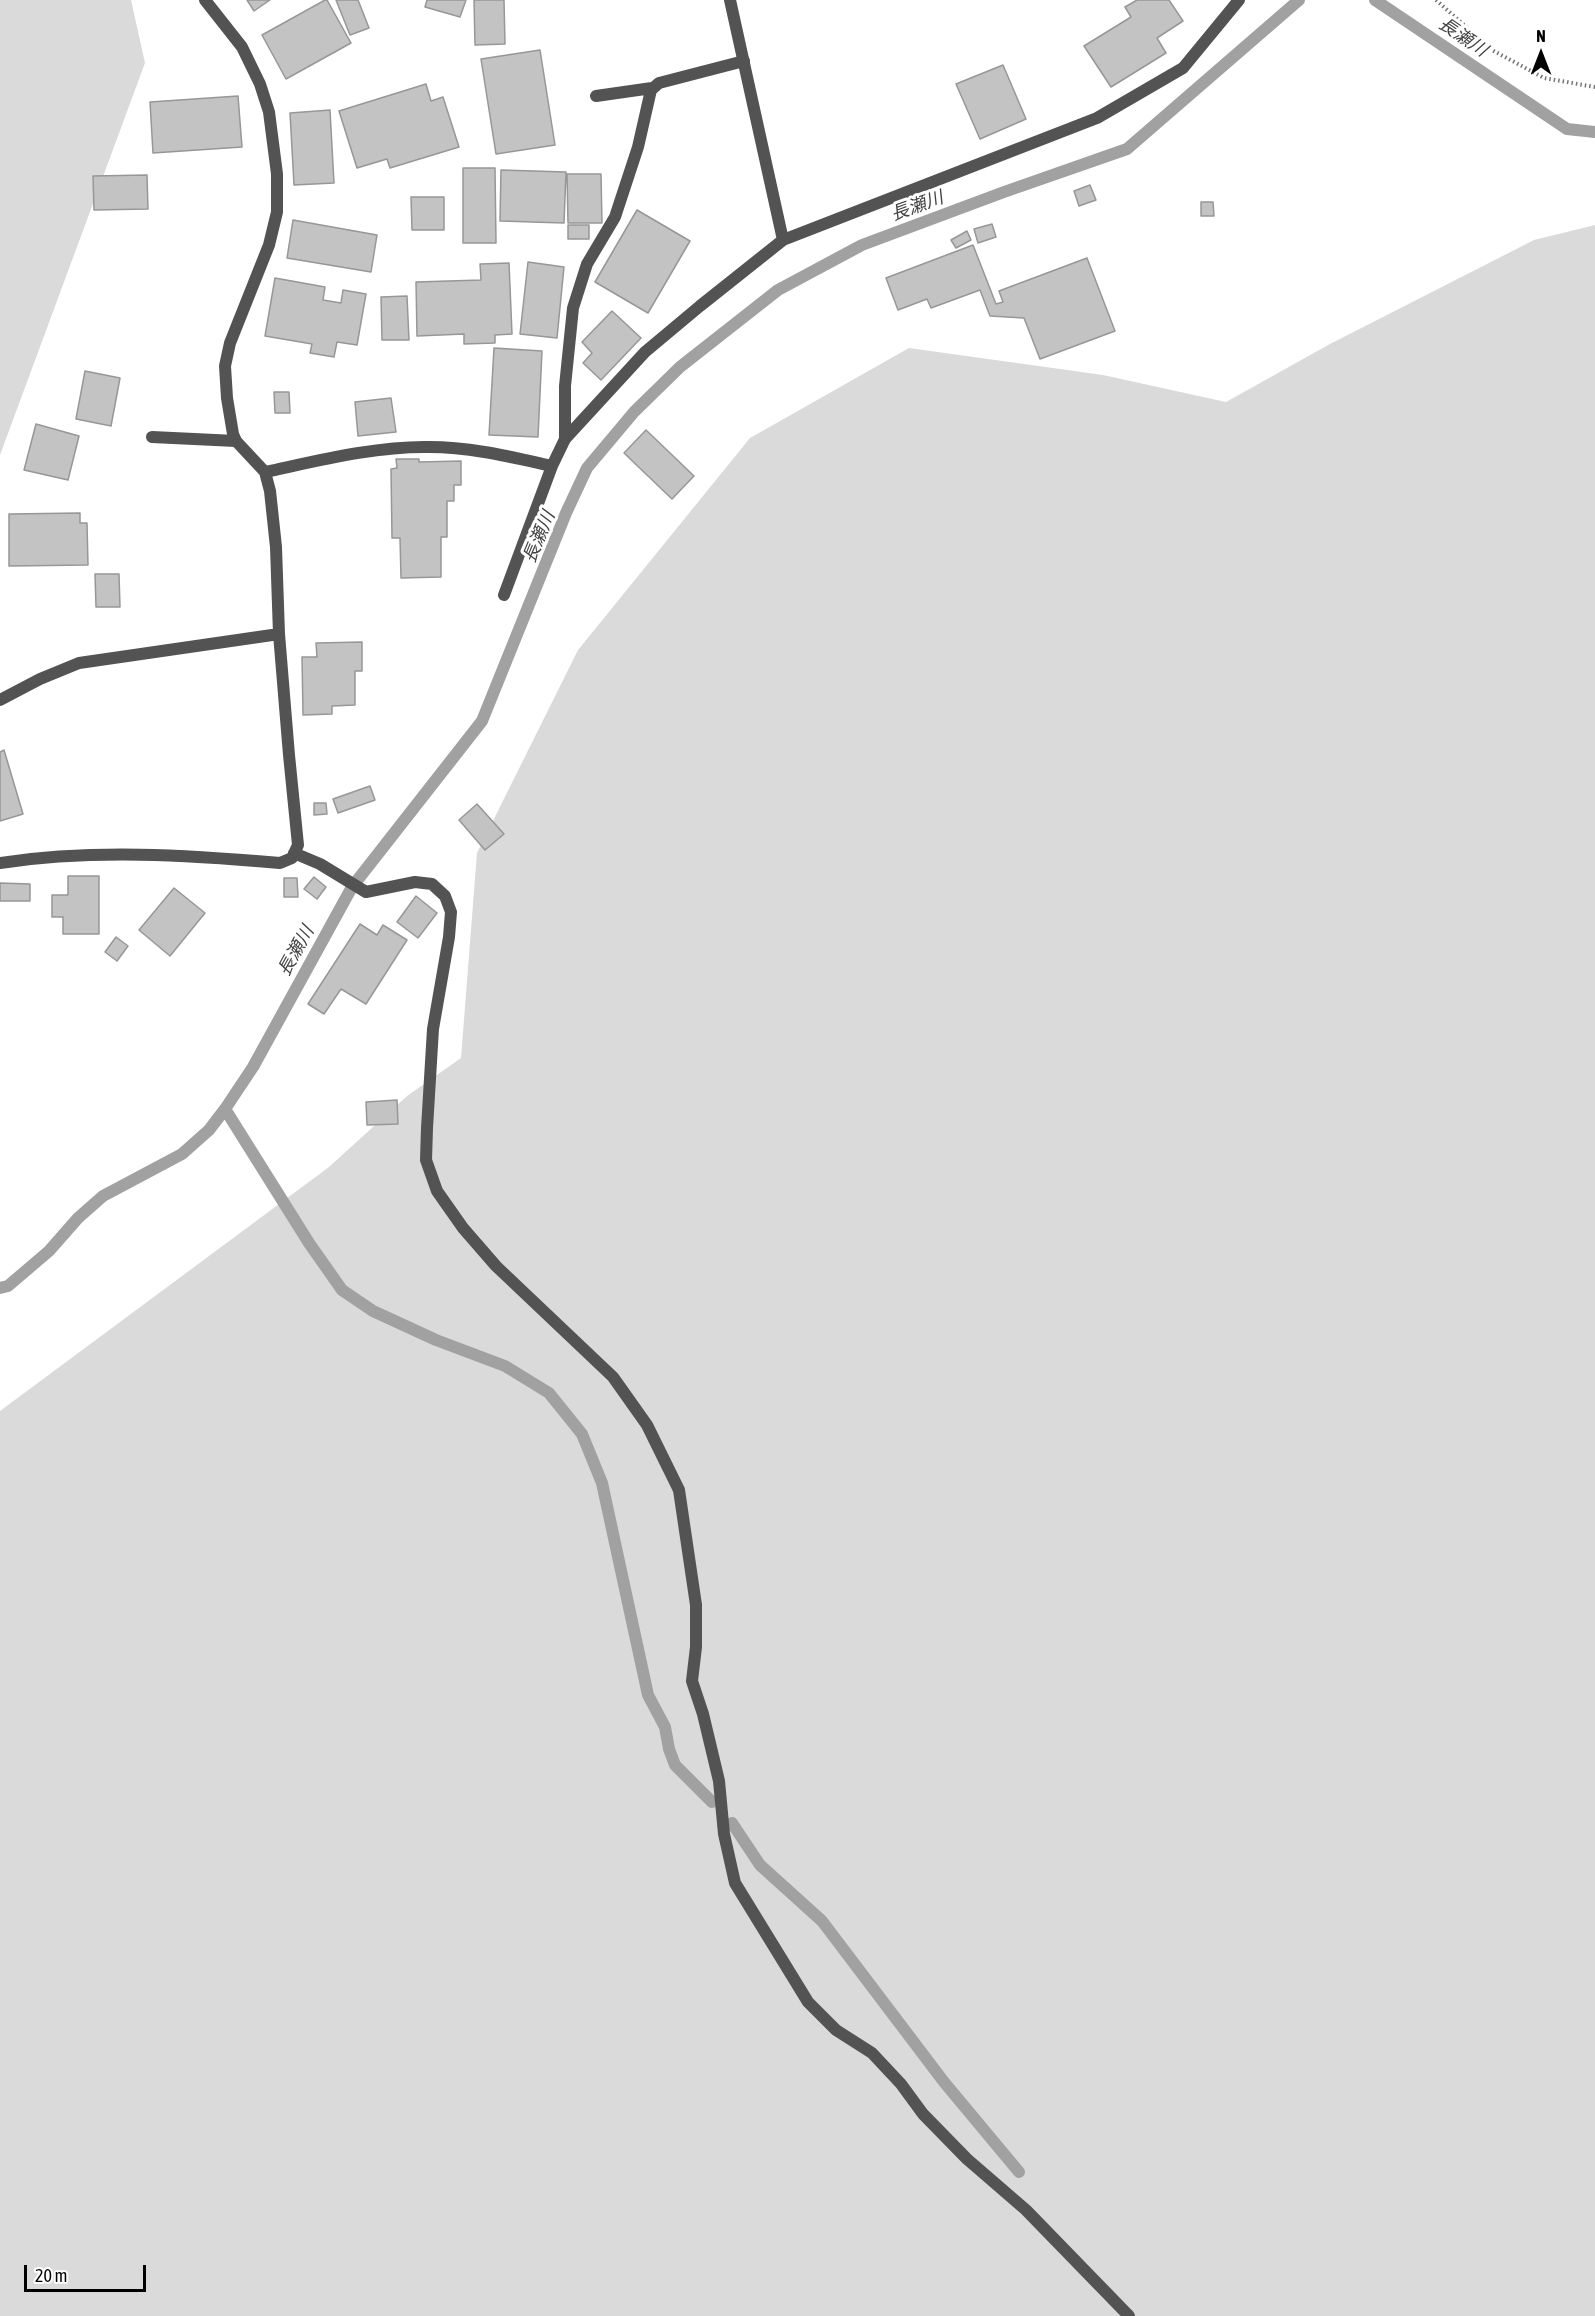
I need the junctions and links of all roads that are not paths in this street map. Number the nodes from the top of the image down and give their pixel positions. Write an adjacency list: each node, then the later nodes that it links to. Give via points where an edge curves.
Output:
1 (205, 0): 10 (street, via 242,46 260,84 269,112 277,174 277,212 269,245 230,343 225,366)
2 (730, 0): 4 (street)
3 (1239, 0): 7 (street, via 1183,68 1097,118)
4 (744, 61): 5 (street); 7 (street)
5 (652, 88): 6 (street); 9 (street, via 615,217 587,264 573,308 565,386)
6 (596, 96)
7 (783, 240): 9 (street, via 645,352)
8 (152, 437): 10 (street)
9 (565, 439): 11 (street)
10 (236, 441): 12 (street)
11 (552, 466): 12 (street, via 456,448 426,447 385,450); 13 (street)
12 (265, 472): 14 (street, via 276,547)
13 (504, 595)
14 (279, 634): 15 (street, via 80,663); 16 (street, via 298,844)
15 (0, 700)
16 (294, 853): 17 (street, via 280,863 116,853); 18 (street, via 366,892 415,882 432,884 445,896 451,912 433,1029 426,1160 437,1191 462,1228 496,1266 613,1377 647,1425 679,1490 696,1605 692,1681 719,1781 724,1834 735,1883 808,2002 836,2030 872,2053 923,2114 1026,2210)
17 (0, 863)
18 (1129, 2316)

